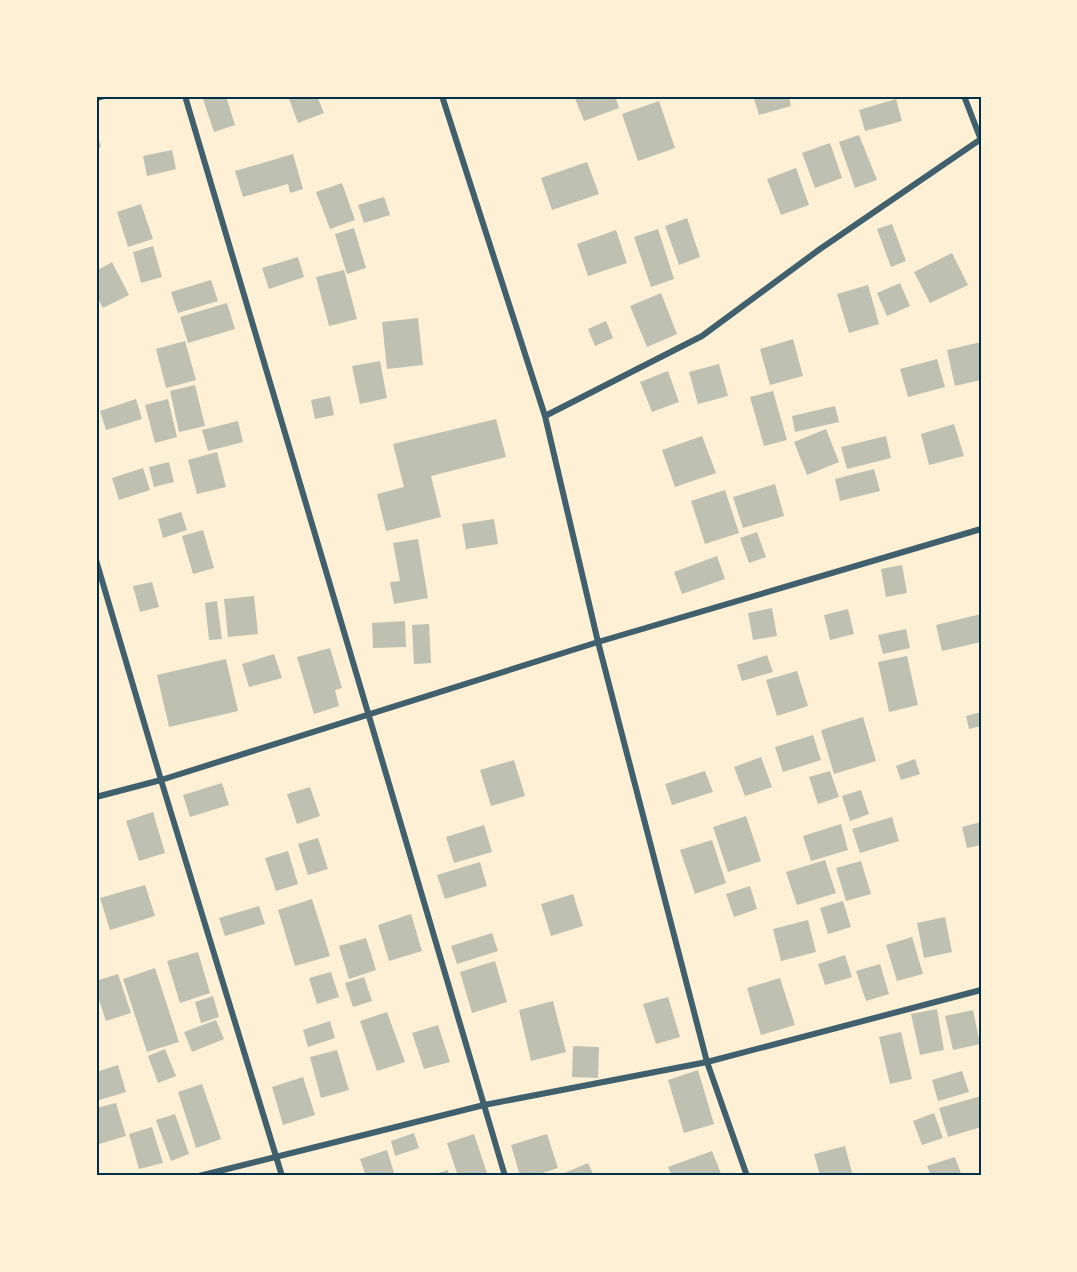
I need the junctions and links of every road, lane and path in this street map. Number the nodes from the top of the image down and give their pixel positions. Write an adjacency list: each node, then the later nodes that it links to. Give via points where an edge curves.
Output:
1 (104, 96): 5 (street)
2 (185, 96): 11 (street)
3 (442, 96): 7 (street)
4 (964, 96): 6 (street)
5 (96, 98)
6 (981, 139): 7 (street, via 820,249 702,336)
7 (545, 416): 10 (street)
8 (981, 529): 10 (street)
9 (96, 560): 12 (street)
10 (598, 642): 11 (street); 15 (street)
11 (367, 715): 12 (street); 16 (street)
12 (160, 780): 13 (street); 17 (street)
13 (96, 797)
14 (981, 990): 15 (street)
15 (707, 1062): 16 (street); 21 (street)
16 (484, 1105): 17 (street); 20 (street)
17 (276, 1158): 18 (street); 19 (street)
18 (199, 1176)
19 (282, 1176)
20 (505, 1176)
21 (747, 1176)

